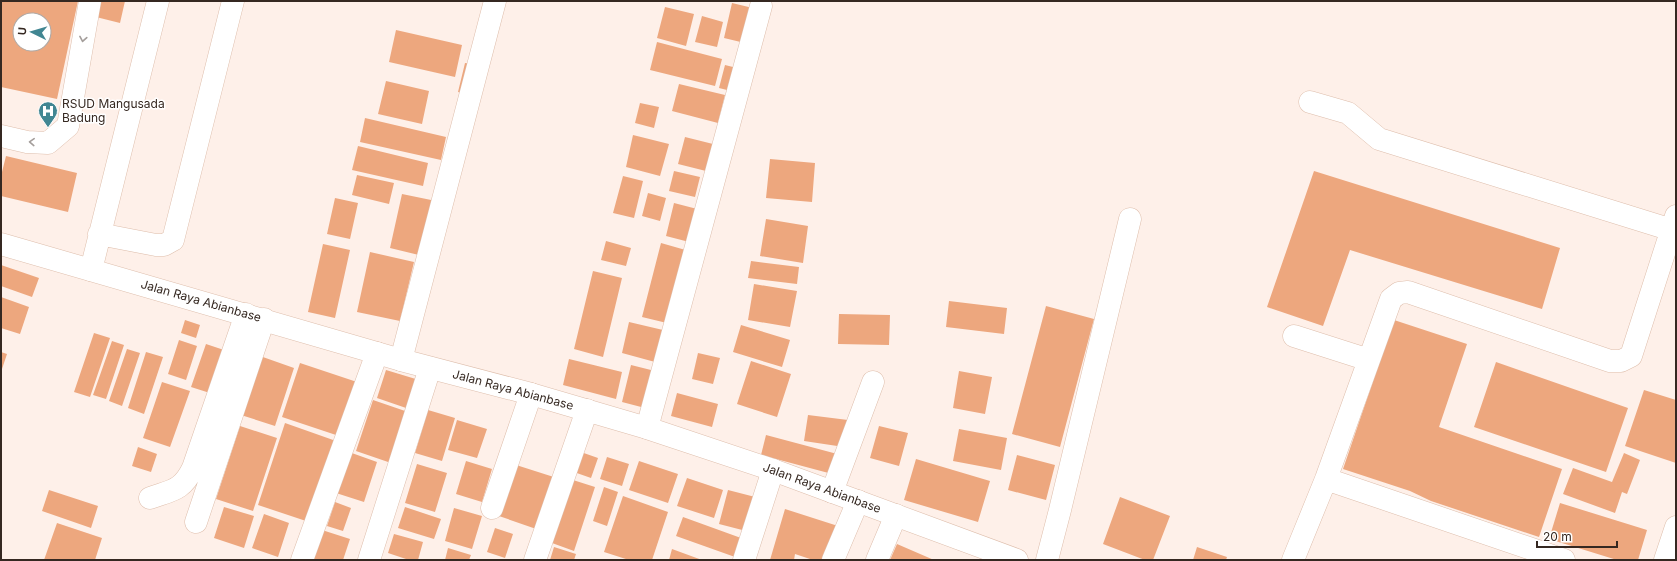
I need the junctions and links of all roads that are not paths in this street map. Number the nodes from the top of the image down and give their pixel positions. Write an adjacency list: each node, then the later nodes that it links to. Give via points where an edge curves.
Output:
1 (90, 1): 7 (street, one-way to 7, via 68,126 48,143 27,142)
2 (158, 1): 10 (street)
3 (233, 1): 10 (street, via 173,240 164,245 156,245)
4 (496, 1): 16 (street)
5 (761, 6): 22 (street)
6 (1310, 102): 9 (street, via 1348,113 1380,139)
7 (1, 136)
8 (1130, 219): 39 (street)
9 (1674, 223): 17 (street, via 1631,356 1621,361 1610,361 1408,292 1399,293 1391,299)
10 (99, 234): 12 (street)
11 (1, 244): 12 (street, Jalan Raya Abianbase)
12 (91, 270): 13 (street, Jalan Raya Abianbase)
13 (255, 317): 15 (street, Jalan Raya Abianbase); 26 (street, via 187,480 179,488); 30 (street, via 254,354)
14 (1294, 336): 17 (street)
15 (378, 353): 16 (street, Jalan Raya Abianbase); 32 (street)
16 (401, 360): 18 (street, Jalan Raya Abianbase)
17 (1370, 360): 24 (street)
18 (430, 368): 20 (street, Jalan Raya Abianbase); 33 (street)
19 (873, 382): 25 (street)
20 (531, 394): 21 (street, Jalan Raya Abianbase); 28 (street)
21 (587, 410): 22 (street, Jalan Raya Abianbase); 34 (street)
22 (647, 428): 23 (street, Jalan Raya Abianbase)
23 (773, 470): 25 (street, Jalan Raya Abianbase); 35 (street)
24 (1326, 479): 40 (street); 41 (street)
25 (832, 492): 27 (street, Jalan Raya Abianbase)
26 (150, 498)
27 (858, 501): 29 (street, Jalan Raya Abianbase); 36 (street)
28 (492, 508)
29 (896, 514): 37 (street); 38 (street, Jalan Raya Abianbase)
30 (196, 522)
31 (1676, 527): 42 (street)
32 (302, 560)
33 (369, 560)
34 (535, 560)
35 (744, 560)
36 (834, 560)
37 (877, 560)
38 (1017, 560)
39 (1047, 560)
40 (1293, 560)
41 (1564, 560)
42 (1665, 560)

